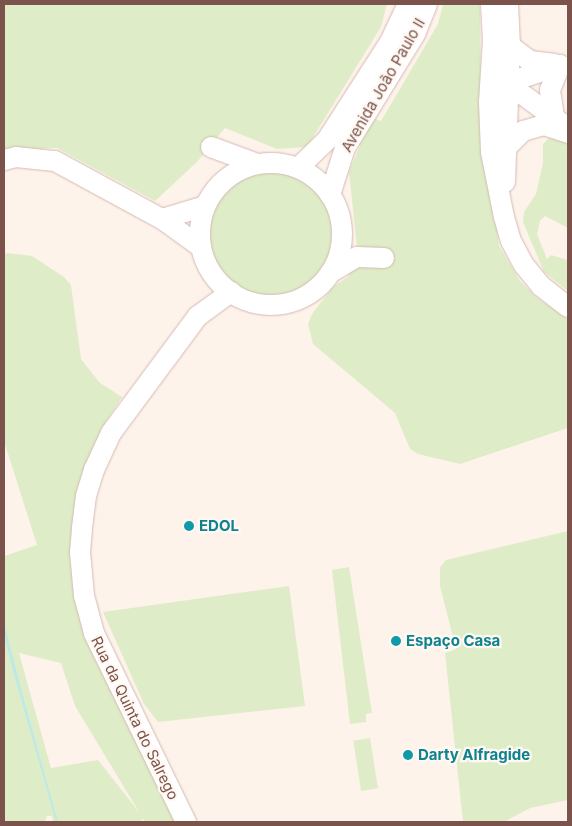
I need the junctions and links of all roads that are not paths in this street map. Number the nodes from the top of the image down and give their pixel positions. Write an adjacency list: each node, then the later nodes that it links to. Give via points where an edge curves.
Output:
1 (408, 4): 14 (street, Avenida João Paulo II, via 390,42 327,140)
2 (427, 4): 16 (street, Avenida João Paulo II, via 406,50 345,148)
3 (491, 4): 5 (street)
4 (508, 4): 5 (street)
5 (501, 42): 6 (street, via 530,61); 7 (street); 8 (street)
6 (564, 62): 7 (street); 9 (street, via 550,90)
7 (507, 83): 8 (street); 9 (street); 11 (street)
8 (489, 102): 18 (street, via 491,152)
9 (561, 122)
10 (568, 133): 11 (street, via 544,125 523,131)
11 (506, 147): 18 (street)
12 (4, 160): 19 (street, via 16,156 55,161)
13 (257, 164): 14 (street, via 271,162); 15 (street, via 238,171); 15 (street, via 211,147)
14 (298, 168): 16 (street, via 322,184)
15 (221, 183): 17 (street)
16 (330, 194): 23 (street, via 337,207 342,234)
17 (205, 206): 19 (street); 20 (street, via 201,219)
18 (504, 217): 25 (street, via 511,241 524,265 541,286)
19 (162, 219): 20 (street)
20 (201, 247): 22 (street)
21 (384, 258): 23 (street, via 357,257)
22 (212, 272): 24 (street); 26 (street, Rua da Quinta do Salrego)
23 (330, 273): 24 (street, via 310,293 284,303 256,303)
24 (231, 292): 26 (street, Rua da Quinta do Salrego)
25 (568, 307)
26 (198, 316): 27 (street, Rua da Quinta do Salrego, via 111,433 86,496 80,552 84,596 94,633)
27 (186, 822)

